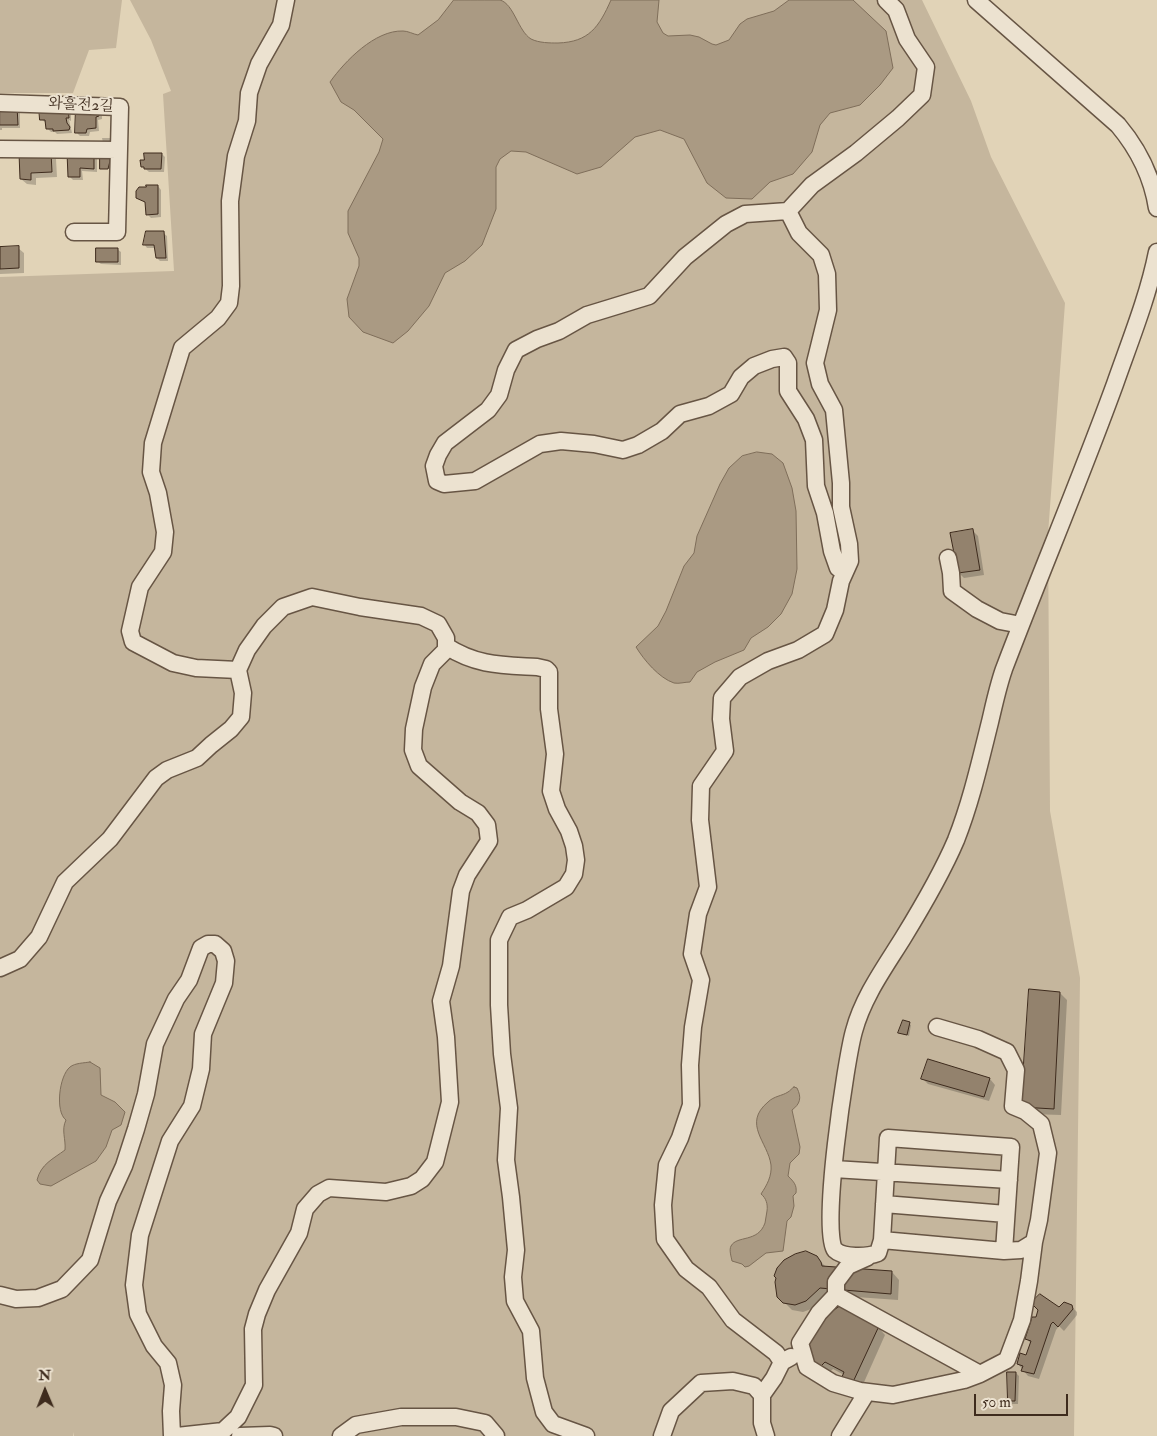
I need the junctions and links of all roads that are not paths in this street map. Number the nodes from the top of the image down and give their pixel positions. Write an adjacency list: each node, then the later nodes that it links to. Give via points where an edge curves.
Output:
1 (286, 0): 15 (street, via 280,25 259,64 249,93 246,121 236,156 230,201 229,303 218,318 182,348 153,443 151,472 165,532 163,552 140,587 130,631 133,642 173,664)
2 (886, 0): 8 (street, via 896,10 907,39 926,67 922,95 856,153 812,185)
3 (976, 0): 7 (street, via 1118,125 1145,166)
4 (0, 103): 6 (street, 와흘전2길, via 120,107)
5 (0, 149): 6 (street)
6 (118, 150): 9 (street, 와흘전2길, via 117,232)
7 (1157, 208)
8 (788, 211): 12 (street, via 799,232 821,255 827,274 828,310 815,363 820,384 834,410 841,507 849,544 850,562); 12 (street, via 745,214 726,224 685,257 649,296 587,315 516,350 499,395 488,410 445,443 434,466 437,481 444,484 475,481 540,444 561,441 623,450 662,431 680,414 709,406 731,394 741,377 754,366 784,357 788,363 788,391 806,419 814,440 816,486 832,551 838,568)
9 (74, 232)
10 (1157, 252): 13 (street, via 1148,288 1106,408)
11 (948, 558): 13 (street, via 952,591 1000,621)
12 (845, 572): 30 (street, via 825,634 740,677 722,698 725,751 700,786 700,820 708,888 698,914 692,954 702,980 692,1027 691,1105 667,1165 663,1205 665,1239 686,1269 710,1287 733,1320 776,1353)
13 (1021, 626): 18 (street, via 1002,674 956,840 908,929 882,969 854,1030)
14 (446, 646): 15 (street, via 446,638 438,624 421,616 312,597 283,607 264,626); 34 (street, via 432,664 424,687 414,729 413,750 419,766 460,802 478,813 487,825 489,841 467,875 461,891 451,966 441,1001 450,1102 435,1162 422,1179 411,1186 386,1192 329,1188 318,1194 305,1209 299,1233 257,1314 253,1329 254,1385); 41 (street, via 484,664 537,667 549,672 555,754 551,791 569,831 576,860 574,874 566,887 510,917 499,940 499,1005 509,1108 506,1160 516,1250 515,1301 531,1332 535,1378 544,1412 553,1424)
15 (238, 670): 16 (street, via 243,693 241,717 197,758 156,778 110,839 65,882 39,937 20,959)
16 (0, 968)
17 (938, 1027): 24 (street, via 1007,1052 1016,1070 1013,1106 1041,1124 1048,1152)
18 (834, 1169): 19 (street); 26 (street, via 830,1213 832,1246 840,1254)
19 (886, 1172): 20 (street); 20 (street, via 888,1138 1011,1147); 21 (street)
20 (1009, 1180): 22 (street)
21 (884, 1204): 22 (street); 23 (street)
22 (1006, 1214): 25 (street)
23 (882, 1240): 25 (street); 26 (street, via 878,1253)
24 (1034, 1242): 25 (street, via 1021,1250); 31 (street, via 1022,1320 1007,1360)
25 (1004, 1251)
26 (868, 1257): 28 (street, via 848,1266 836,1282)
27 (0, 1295): 35 (street, via 16,1299 38,1298 62,1289 90,1260 108,1201 136,1129 155,1044 189,980 201,948 214,944 223,952 226,961 224,983 203,1034 201,1069 192,1106 170,1141 140,1235 134,1285 138,1314 154,1346 168,1363 173,1386)
28 (836, 1295): 29 (street, via 800,1344); 31 (street)
29 (803, 1356): 30 (street); 32 (street, via 807,1367 833,1382)
30 (782, 1362): 33 (street)
31 (980, 1374): 32 (street, via 894,1395)
32 (867, 1392): 44 (street)
33 (762, 1395): 42 (street, via 754,1386 733,1381 701,1383 671,1411); 43 (street, via 762,1423)
34 (227, 1434): 36 (street)
35 (172, 1436)
36 (177, 1436)
37 (240, 1436): 38 (street)
38 (274, 1436)
39 (341, 1436): 40 (street, via 356,1425 400,1417 456,1417 485,1423)
40 (496, 1436)
41 (586, 1436)
42 (662, 1436)
43 (766, 1436)
44 (840, 1436)

